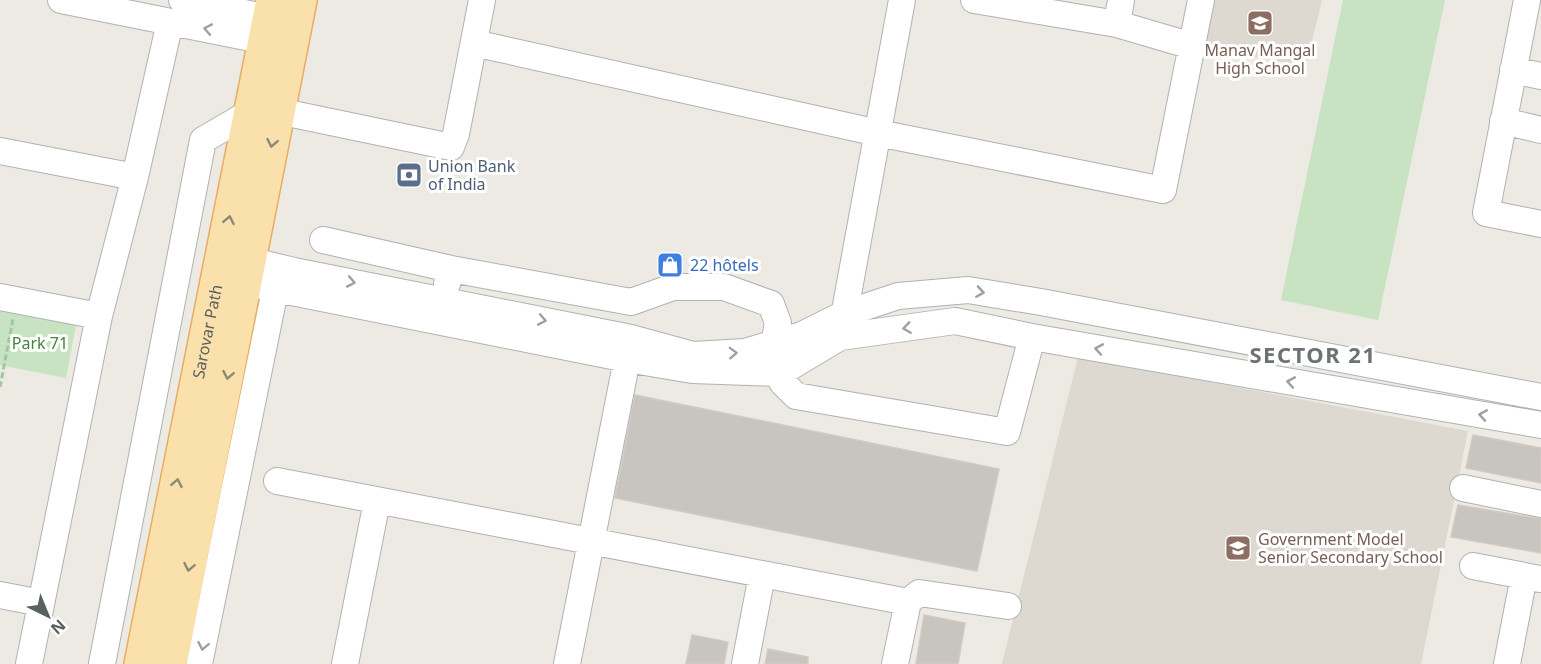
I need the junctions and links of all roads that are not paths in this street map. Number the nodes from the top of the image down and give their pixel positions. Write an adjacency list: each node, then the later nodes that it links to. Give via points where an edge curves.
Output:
1 (61, 0): 8 (street)
2 (482, 0): 11 (street)
3 (902, 0): 18 (street)
4 (974, 0): 7 (street)
5 (1201, 0): 12 (street)
6 (1527, 0): 13 (street)
7 (1003, 2): 9 (street)
8 (176, 11): 10 (street); 20 (street)
9 (1119, 12): 12 (street)
10 (282, 21): 15 (main road, Sarovar Path)
11 (474, 43): 15 (street, via 451,147); 18 (street)
12 (1192, 46): 18 (street, via 1163,190)
13 (1513, 70): 14 (street); 16 (street)
14 (1541, 76)
15 (265, 112): 21 (main road, Sarovar Path, one-way to 21); 24 (main road, Sarovar Path, one-way to 15); 51 (street, via 203,140)
16 (1503, 121): 17 (street); 22 (street, via 1485,213)
17 (1541, 130)
18 (878, 133): 30 (street)
19 (0, 151): 20 (street)
20 (135, 177): 29 (street)
21 (259, 215): 24 (main road, Sarovar Path); 26 (street)
22 (1541, 224)
23 (323, 240): 25 (street)
24 (233, 269): 26 (street); 32 (main road, Sarovar Path); 52 (main road, Sarovar Path, one-way to 24)
25 (451, 269): 28 (street); 33 (street, via 631,302 673,287 724,287 771,304 778,323)
26 (289, 286): 28 (street); 32 (street, via 256,309); 54 (street, one-way to 54)
27 (8, 298): 29 (street)
28 (440, 311): 34 (street)
29 (99, 316): 48 (street)
30 (842, 326): 31 (street, one-way to 30, via 955,321); 33 (street); 35 (street); 36 (street, one-way to 36, via 898,296 968,290)
31 (1032, 337): 35 (street, via 1008,432 796,396 782,382); 37 (street, one-way to 31)
32 (235, 338): 53 (main road, Sarovar Path, one-way to 53)
33 (774, 344): 34 (street, one-way to 33, via 693,355 745,352); 35 (street)
34 (629, 348): 35 (street, via 693,370); 42 (street)
35 (780, 373)
36 (1541, 397)
37 (1541, 425)
38 (276, 482): 40 (street)
39 (1463, 488): 41 (street)
40 (377, 501): 42 (street); 55 (street)
41 (1541, 504)
42 (591, 542): 44 (street); 56 (street)
43 (1473, 566): 45 (street)
44 (762, 574): 47 (street); 57 (street)
45 (1532, 578): 59 (street)
46 (0, 595): 48 (street)
47 (908, 602): 49 (street, via 920,593); 58 (street)
48 (41, 603): 50 (street)
49 (1008, 606)
50 (29, 664)
51 (102, 664)
52 (141, 664)
53 (170, 664)
54 (199, 664)
55 (345, 664)
56 (567, 664)
57 (745, 664)
58 (895, 664)
59 (1506, 664)

